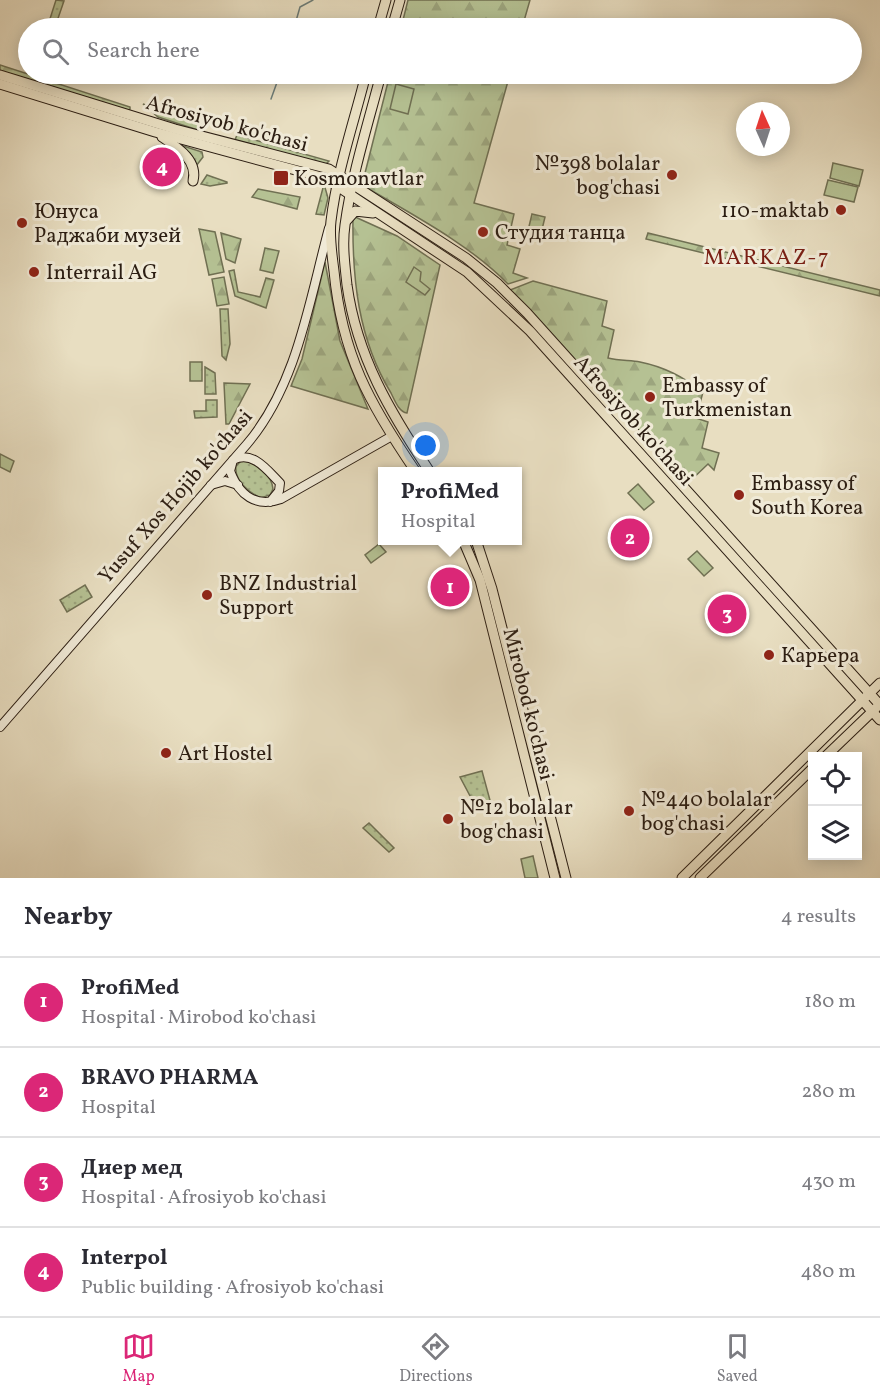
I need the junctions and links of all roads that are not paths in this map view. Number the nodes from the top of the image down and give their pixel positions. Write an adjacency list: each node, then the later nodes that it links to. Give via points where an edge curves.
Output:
1 (386, 0): 3 (main road)
2 (400, 0): 4 (main road)
3 (381, 18)
4 (395, 18)
5 (0, 75): 6 (main road, Afrosiyob ko'chasi)
6 (18, 81)
7 (0, 84): 11 (main road, Afrosiyob ko'chasi)
8 (28, 84): 12 (main road, Afrosiyob ko'chasi)
9 (363, 84): 13 (main road)
10 (378, 84): 14 (main road)
11 (155, 132): 12 (main road, Afrosiyob ko'chasi); 17 (main road, via 190,160)
12 (216, 145): 15 (main road, Afrosiyob ko'chasi)
13 (343, 163): 15 (main road); 16 (main road)
14 (357, 166): 16 (main road, Afrosiyob ko'chasi); 18 (main road)
15 (327, 174): 16 (main road, Afrosiyob ko'chasi); 19 (main road, Afrosiyob ko'chasi)
16 (340, 175): 18 (main road, Afrosiyob ko'chasi); 19 (main road)
17 (193, 181)
18 (353, 184): 19 (main road); 20 (main road); 37 (main road, Afrosiyob ko'chasi, via 466,258 506,292)
19 (338, 186): 20 (main road, Afrosiyob ko'chasi); 22 (main road)
20 (350, 195): 21 (main road, Afrosiyob ko'chasi); 23 (main road)
21 (382, 217): 23 (main road, via 355,211); 37 (main road, Afrosiyob ko'chasi, via 467,272 521,321)
22 (331, 222): 25 (main road, via 334,279 346,337 364,390); 26 (main road, Yusuf Xos Hojib ko'chasi, via 289,372 266,419)
23 (345, 225): 24 (main road, via 346,278 358,337 377,387)
24 (402, 430): 25 (main road); 28 (main road)
25 (392, 436): 27 (main road); 32 (main road)
26 (233, 460): 29 (main road, via 253,458); 30 (main road, via 230,471); 31 (main road, Yusuf Xos Hojib ko'chasi)
27 (413, 467)
28 (427, 467)
29 (279, 483): 32 (main road); 33 (main road, via 279,491)
30 (238, 485): 31 (main road, via 222,481); 33 (main road, via 257,502)
31 (208, 486): 40 (main road, Yusuf Xos Hojib ko'chasi)
32 (295, 490): 33 (main road)
33 (270, 502)
34 (464, 545): 44 (main road, Mirobod ko'chasi, via 483,591)
35 (478, 545): 43 (main road, Mirobod ko'chasi, via 491,583)
36 (880, 683): 37 (main road)
37 (866, 697): 38 (main road, Afrosiyob ko'chasi); 47 (main road)
38 (878, 706): 39 (main road, Afrosiyob ko'chasi); 41 (main road)
39 (880, 720)
40 (0, 727)
41 (830, 752)
42 (808, 774): 48 (main road)
43 (557, 843): 44 (main road); 46 (main road, Mirobod ko'chasi)
44 (546, 846): 45 (main road, Mirobod ko'chasi)
45 (555, 878)
46 (566, 878)
47 (682, 878)
48 (700, 878)

